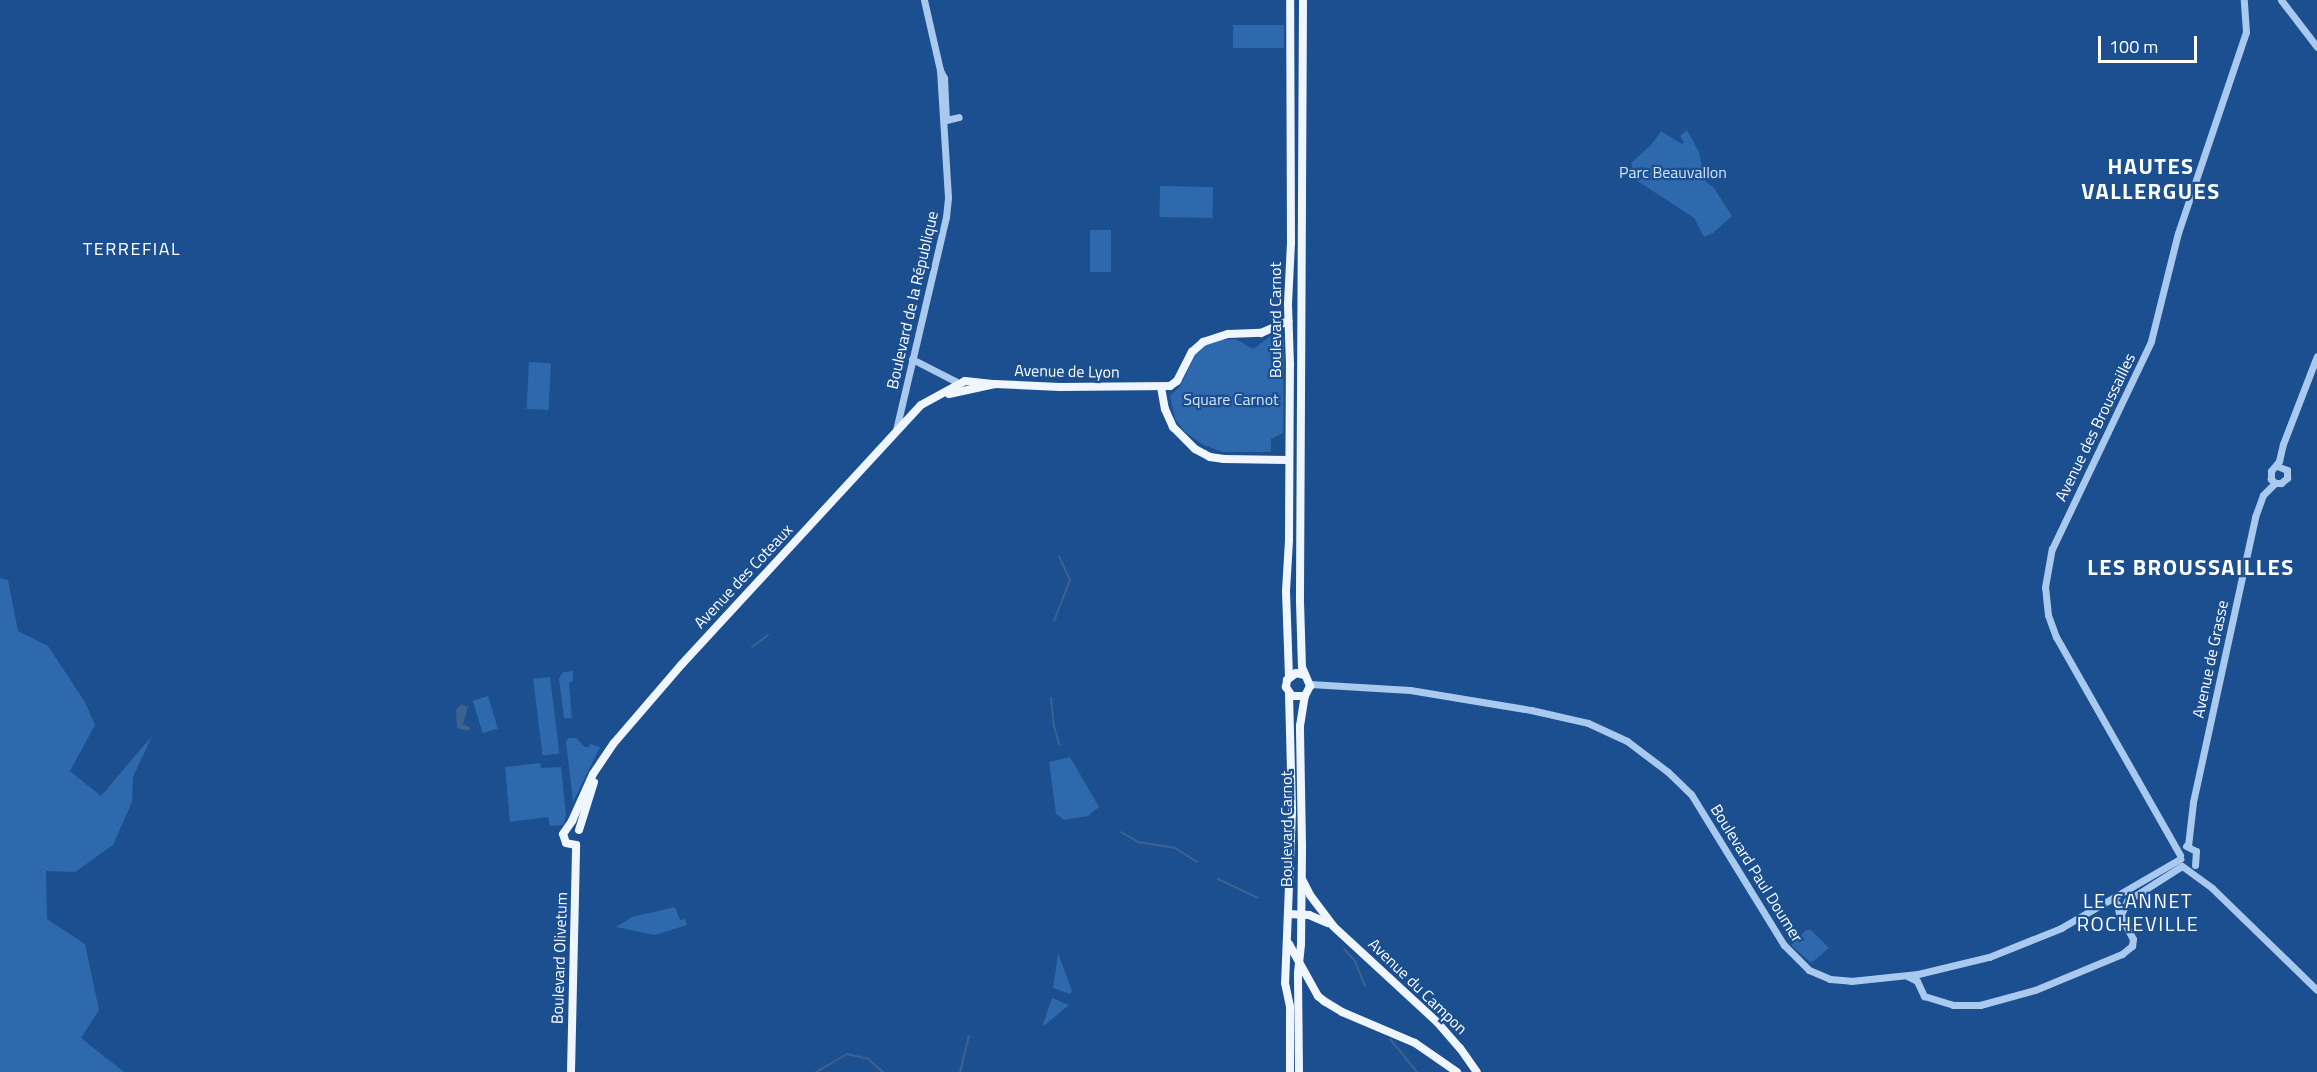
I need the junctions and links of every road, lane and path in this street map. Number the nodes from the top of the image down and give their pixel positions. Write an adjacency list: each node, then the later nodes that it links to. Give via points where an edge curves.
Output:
1 (924, 0): 7 (street, Boulevard de la République)
2 (1290, 0): 11 (main road, Boulevard Carnot)
3 (1303, 0): 28 (main road, Boulevard Carnot, via 1300,579)
4 (2244, 0): 36 (street, Avenue des Broussailles, via 2246,32 2178,233 2151,341 2052,549 2045,587 2048,615 2056,637)
5 (2281, 0): 6 (street)
6 (2317, 47)
7 (940, 70): 9 (street, Boulevard de la République, via 944,78); 10 (street, Boulevard de la République)
8 (959, 117): 9 (street)
9 (946, 120): 10 (street, Boulevard de la République)
10 (944, 140): 13 (street, Boulevard de la République, via 946,216)
11 (1288, 321): 17 (main road, via 1261,333 1208,339 1192,352 1176,383); 23 (main road, Boulevard Carnot)
12 (2317, 356): 25 (street, Avenue de Grasse)
13 (912, 358): 16 (street, via 956,381); 19 (street, Boulevard de la République)
14 (972, 384): 15 (main road, Avenue des Coteaux); 16 (main road, Avenue des Coteaux); 18 (main road, Avenue des Coteaux)
15 (995, 384): 17 (main road, Avenue de Lyon)
16 (956, 385): 18 (street); 20 (main road, Avenue des Coteaux)
17 (1161, 387): 24 (main road, via 1173,427 1195,449 1216,458)
18 (946, 395): 20 (main road, Avenue des Coteaux)
19 (902, 403): 21 (street, via 906,412); 22 (street, Boulevard de la République)
20 (927, 404): 21 (main road, Avenue des Coteaux)
21 (915, 412): 22 (main road, Avenue des Coteaux)
22 (896, 430): 33 (main road, Avenue des Coteaux, via 682,664)
23 (1288, 460): 24 (main road); 26 (main road, Boulevard Carnot)
24 (1268, 461): 26 (main road)
25 (2277, 466): 27 (street, Avenue de Grasse, via 2270,473); 27 (street, Avenue de Grasse, via 2285,468 2288,475 2284,482)
26 (1288, 472): 29 (main road, Boulevard Carnot)
27 (2275, 483): 38 (street, Avenue de Grasse, via 2261,499 2252,530)
28 (1305, 675): 29 (main road, via 1296,673); 30 (main road)
29 (1289, 677): 31 (main road)
30 (1310, 684): 32 (main road); 49 (street, Boulevard Paul Doumer, via 1419,691 1547,713 1604,729 1636,747 1691,794 1779,938 1802,965 1820,976 1841,981)
31 (1289, 694): 32 (main road); 42 (main road, Boulevard Carnot, via 1292,801)
32 (1305, 696): 40 (main road, Boulevard Carnot, via 1300,726)
33 (598, 766): 34 (main road, Avenue des Coteaux); 35 (main road, Avenue des Coteaux)
34 (566, 830): 35 (main road); 37 (main road, via 564,841)
35 (579, 830): 37 (main road, via 581,838)
36 (2174, 844): 38 (street); 39 (street, Avenue des Broussailles)
37 (576, 845): 52 (main road, Boulevard Olivetum)
38 (2186, 847): 39 (street); 39 (street, via 2196,851)
39 (2185, 863): 41 (street, Boulevard Paul Doumer); 44 (street, via 2127,901); 51 (street)
40 (1302, 878): 43 (main road, Boulevard Carnot); 45 (main road, Avenue du Campon)
41 (2113, 900): 44 (street); 48 (street, Boulevard Paul Doumer, via 2024,944)
42 (1288, 914): 43 (main road, Avenue du Campon); 46 (main road, Boulevard Carnot)
43 (1300, 914): 45 (main road, Avenue du Campon, via 1320,918); 47 (main road, Boulevard Carnot)
44 (2121, 917): 50 (street, via 2134,944 2122,954 2035,990 1969,1006 1924,996)
45 (1333, 926): 56 (main road, Avenue du Campon, via 1437,1022)
46 (1288, 940): 47 (main road, Boulevard Carnot); 53 (main road, Boulevard Carnot, via 1285,983 1290,1007)
47 (1298, 962): 54 (main road, Boulevard Carnot); 55 (main road, via 1318,996 1329,1005 1416,1043)
48 (1933, 971): 49 (street, Boulevard Paul Doumer); 50 (street)
49 (1905, 975): 50 (street)
50 (1919, 984)
51 (2317, 990)
52 (571, 1072)
53 (1290, 1072)
54 (1299, 1072)
55 (1457, 1072)
56 (1477, 1072)

